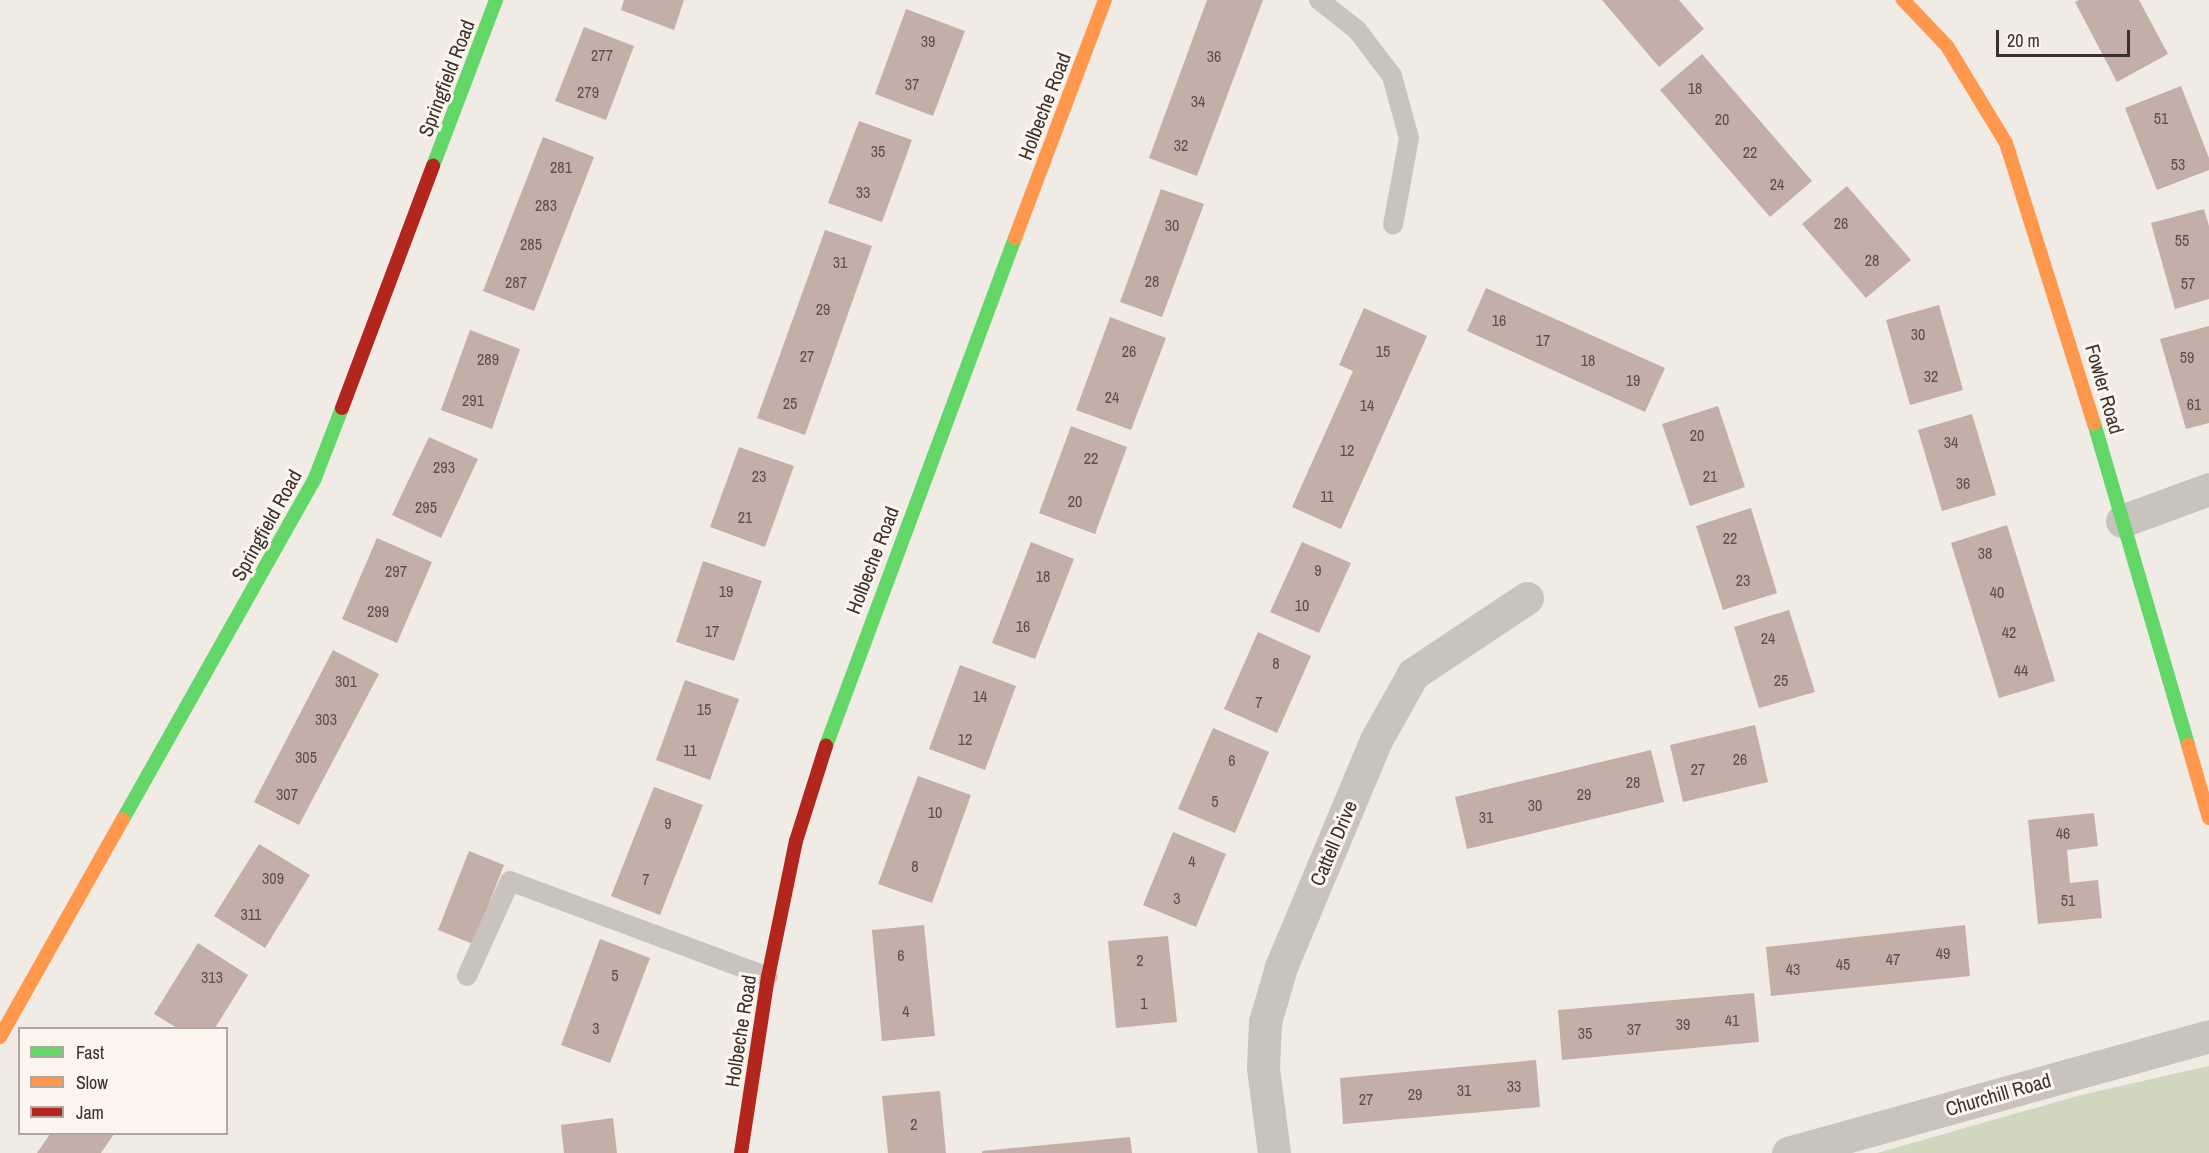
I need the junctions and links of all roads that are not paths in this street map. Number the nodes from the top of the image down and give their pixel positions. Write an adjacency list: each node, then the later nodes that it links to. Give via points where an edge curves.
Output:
1 (496, 0): 13 (street, Springfield Road, via 315,478)
2 (1105, 0): 11 (street, Holbeche Road, via 840,700 796,841)
3 (1319, 0): 5 (lane, via 1357,30 1392,76 1409,138)
4 (1903, 0): 7 (street, Fowler Road, via 1947,46 2006,143 2063,315)
5 (1393, 225)
6 (2209, 489): 7 (street)
7 (2122, 520): 9 (street, Fowler Road)
8 (1527, 598): 15 (street, Cattell Drive, via 1413,674 1376,740 1281,967 1265,1022 1263,1068)
9 (2209, 818)
10 (467, 976): 11 (lane, via 510,881)
11 (768, 977): 14 (street, Holbeche Road)
12 (2209, 1036): 16 (street, Churchill Road)
13 (0, 1037)
14 (741, 1153)
15 (1274, 1153)
16 (1788, 1153)

